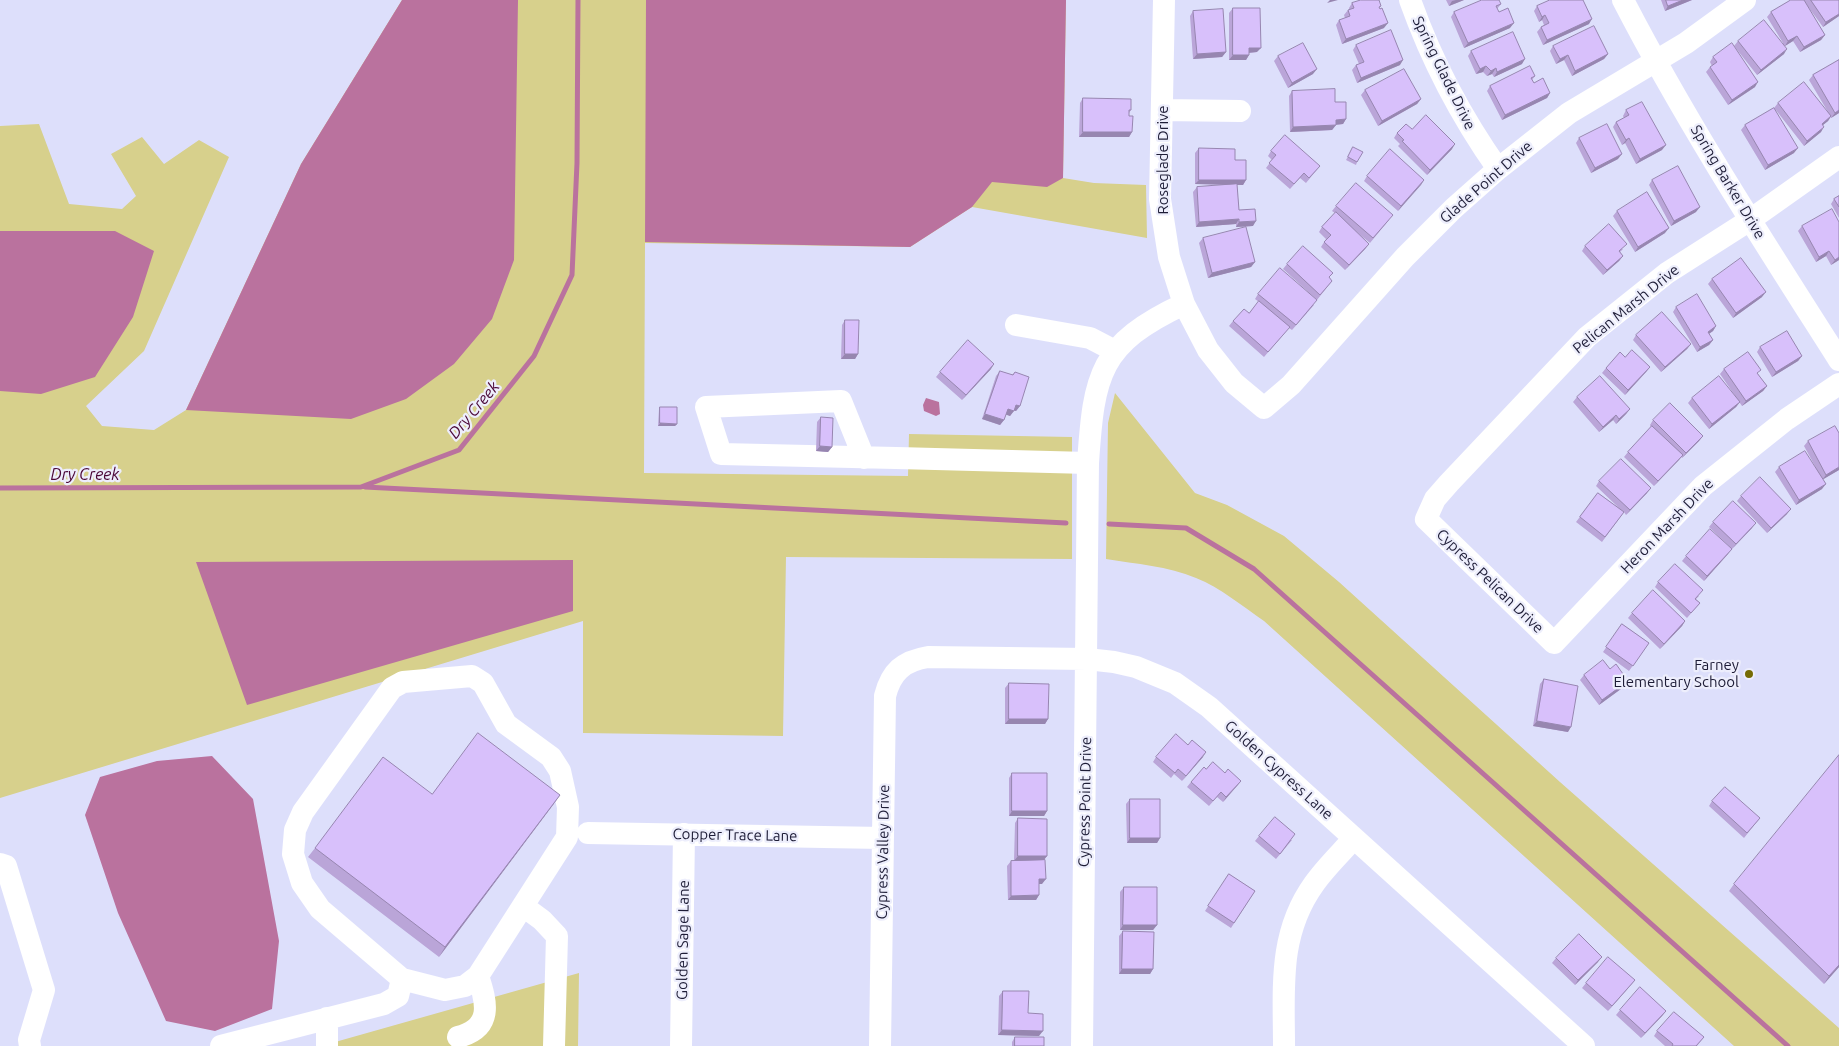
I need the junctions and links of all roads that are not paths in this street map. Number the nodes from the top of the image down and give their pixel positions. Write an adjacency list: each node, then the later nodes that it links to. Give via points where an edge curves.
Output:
1 (1164, 0): 6 (street, Roseglade Drive)
2 (1410, 0): 9 (street, Spring Glade Drive, via 1444,79 1476,139)
3 (1623, 0): 5 (street, Spring Barker Drive)
4 (1745, 0): 5 (street, Glade Point Drive, via 1686,43)
5 (1654, 61): 9 (street, Glade Point Drive, via 1570,113); 10 (street, Spring Barker Drive)
6 (1162, 110): 7 (street); 11 (street, Roseglade Drive, via 1160,199 1169,257)
7 (1240, 111)
8 (1839, 158): 10 (street, Pelican Marsh Drive)
9 (1498, 169): 16 (street, Glade Point Drive, via 1433,229 1291,385)
10 (1750, 220): 14 (street, Spring Barker Drive); 19 (street, Pelican Marsh Drive, via 1667,273 1587,337 1449,483 1435,499)
11 (1184, 304): 13 (street, via 1140,328); 16 (street, Roseglade Drive, via 1208,350 1229,377)
12 (1016, 325): 13 (street, via 1090,338)
13 (1115, 351): 18 (street, via 1101,373 1092,406)
14 (1839, 360)
15 (1839, 384): 20 (street, Heron Marsh Drive, via 1703,486)
16 (1264, 408)
17 (864, 458): 17 (street, via 841,401 706,407 721,454); 18 (street)
18 (1088, 463): 21 (street, Cypress Point Drive)
19 (1426, 519): 20 (street, Cypress Pelican Drive)
20 (1554, 643)
21 (1087, 659): 22 (street, Golden Cypress Lane, via 928,657); 26 (street, Golden Cypress Lane, via 1136,667 1175,683 1209,707); 39 (street, Cypress Point Drive)
22 (904, 664): 25 (street, Cypress Valley Drive, via 894,672 885,696)
23 (588, 833): 24 (street, Copper Trace Lane)
24 (684, 834): 25 (street, Copper Trace Lane); 37 (street, Golden Sage Lane)
25 (883, 838): 38 (street, Cypress Valley Drive)
26 (1354, 838): 40 (street, via 1314,883 1290,929 1285,960); 41 (street, Golden Cypress Lane)
27 (0, 864): 33 (street, via 6,866 44,990)
28 (523, 906): 29 (street); 30 (street, via 567,837 568,807 560,771 551,757 506,724 483,683 472,676 404,682 392,688 303,812 295,830 293,854 302,883 320,909); 36 (street, via 557,936)
29 (478, 976): 30 (street, via 465,986 444,990); 32 (street, via 486,998 486,1016 472,1034)
30 (402, 979): 31 (street, via 398,996 384,1004)
31 (327, 1018): 34 (street); 35 (street)
32 (458, 1037)
33 (30, 1046)
34 (221, 1046)
35 (327, 1046)
36 (554, 1046)
37 (681, 1046)
38 (880, 1046)
39 (1082, 1046)
40 (1284, 1046)
41 (1584, 1046)

